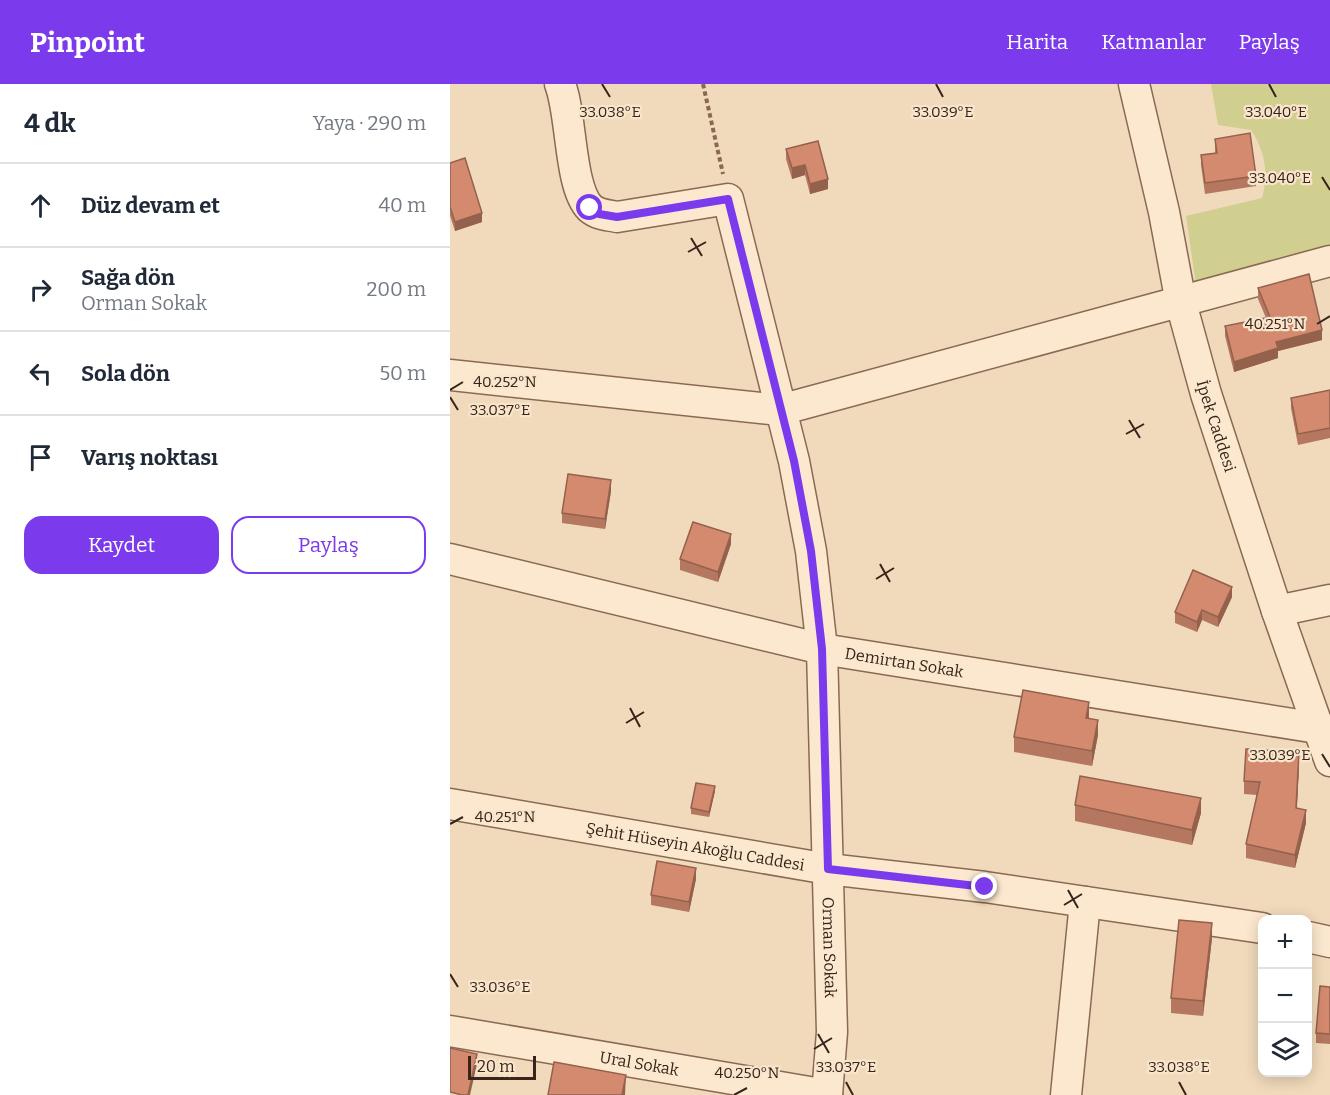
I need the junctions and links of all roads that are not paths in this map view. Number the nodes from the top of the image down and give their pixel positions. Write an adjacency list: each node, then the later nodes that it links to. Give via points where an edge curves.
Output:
1 (560, 84): 6 (street, Orman Sokak, via 576,172 590,208 617,217 728,199)
2 (1134, 84): 4 (street, İpek Caddesi, via 1164,212)
3 (1330, 261): 4 (street)
4 (1180, 303): 6 (street); 9 (street, İpek Caddesi)
5 (450, 375): 6 (street)
6 (780, 410): 10 (street, Orman Sokak, via 811,551)
7 (450, 559): 10 (street, Demirtan Sokak)
8 (1330, 600): 9 (street)
9 (1276, 611): 11 (street, İpek Caddesi)
10 (822, 649): 11 (street, Demirtan Sokak); 14 (street, Orman Sokak)
11 (1324, 730): 12 (street, İpek Caddesi)
12 (1330, 761)
13 (450, 804): 14 (street, Şehit Hüseyin Akoğlu Caddesi)
14 (828, 869): 15 (street, Şehit Hüseyin Akoğlu Caddesi); 20 (street, Orman Sokak, via 832,1032)
15 (1085, 902): 16 (street, Şehit Hüseyin Akoğlu Caddesi); 21 (street)
16 (1258, 927)
17 (1312, 938): 18 (street)
18 (1330, 942)
19 (450, 1031): 20 (street, Ural Sokak)
20 (827, 1095)
21 (1066, 1095)

